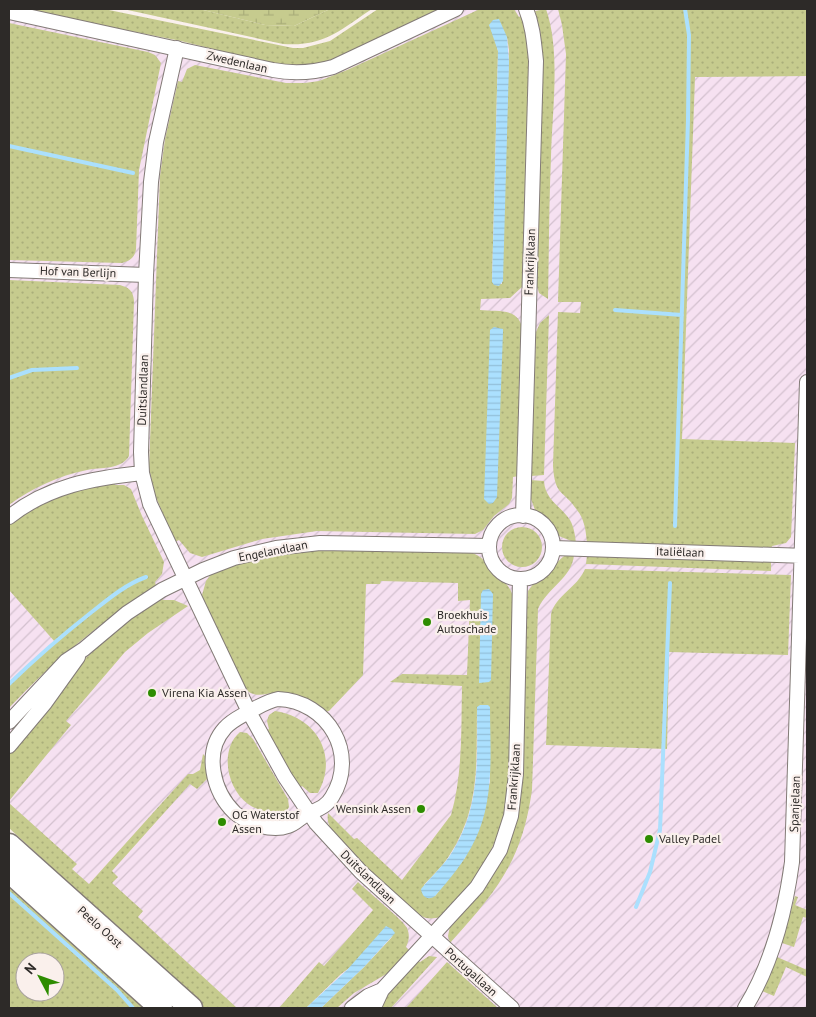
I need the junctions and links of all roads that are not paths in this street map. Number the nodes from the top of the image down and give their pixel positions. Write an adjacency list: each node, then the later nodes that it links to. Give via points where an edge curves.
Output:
1 (456, 9): 4 (street, Zwedenlaan, via 318,72 287,72)
2 (526, 9): 9 (street, Frankrijklaan, via 536,61)
3 (9, 12): 4 (street, Zwedenlaan)
4 (177, 48): 6 (street, Duitslandlaan, via 153,164)
5 (9, 270): 6 (street, Hof van Berlijn)
6 (146, 276): 8 (street, Duitslandlaan)
7 (807, 382): 13 (street, Spanjelaan)
8 (142, 473): 10 (street, via 100,478 60,488); 14 (street, Duitslandlaan, via 150,504)
9 (523, 516): 11 (street, via 513,517 496,527); 12 (street, via 531,517 544,526)
10 (9, 517)
11 (489, 546): 14 (street, Engelandlaan, via 297,545 234,558); 15 (street, via 497,569 511,578)
12 (553, 548): 13 (street, Italiëlaan); 15 (street, via 543,570)
13 (804, 556): 30 (street, Spanjelaan, via 792,862 780,926 760,980)
14 (186, 578): 16 (street, Engelandlaan, via 140,603); 17 (street, Duitslandlaan)
15 (520, 579): 23 (street, Frankrijklaan, via 516,774 511,816 500,850 477,887)
16 (84, 649): 18 (street, Engelandlaan, via 66,661); 19 (street, Engelandlaan)
17 (249, 712): 20 (street, Duitslandlaan, via 285,777); 20 (street, via 270,700 287,700 310,707 333,730 340,745 341,777 326,805); 20 (street, via 224,728 215,747 213,773 222,798 240,817 264,827 285,827)
18 (9, 722)
19 (9, 746)
20 (310, 813): 23 (street, Duitslandlaan, via 361,872)
21 (9, 845): 26 (main road, Peelo Oost)
22 (9, 871): 25 (main road, Peelo Oost)
23 (431, 936): 24 (street, Frankrijklaan); 29 (street, Portugallaan)
24 (382, 990): 27 (street, Frankrijklaan); 28 (street, Frankrijklaan)
25 (161, 1008)
26 (191, 1008)
27 (352, 1008)
28 (372, 1008)
29 (512, 1008)
30 (745, 1008)

